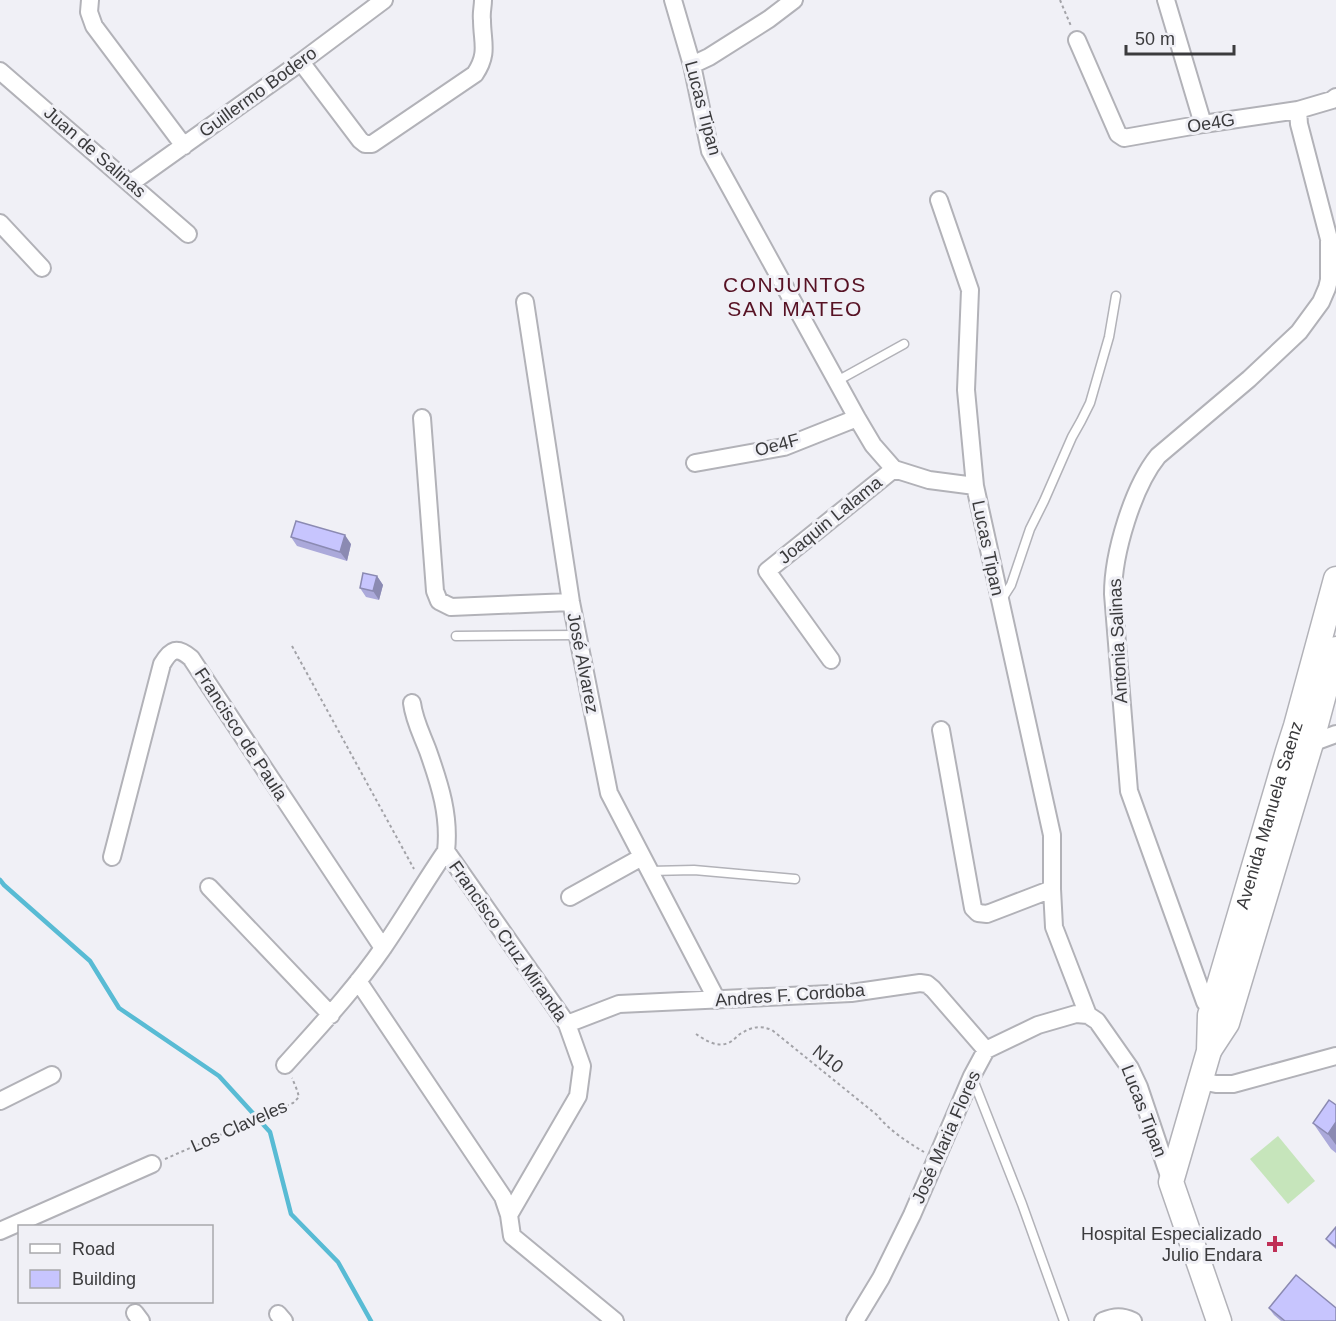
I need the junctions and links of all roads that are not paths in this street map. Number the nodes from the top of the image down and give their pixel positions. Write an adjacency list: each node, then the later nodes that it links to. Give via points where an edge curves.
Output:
1 (90, 0): 14 (street, via 94,26)
2 (384, 0): 8 (street, Guillermo Bodero)
3 (483, 0): 8 (street, via 484,54 475,74 372,144 360,140)
4 (673, 0): 9 (street, Lucas Tipan)
5 (795, 0): 9 (street)
6 (1166, 0): 13 (street)
7 (1077, 40): 13 (street, Oe4G, via 1118,134 1124,138)
8 (301, 62): 14 (street, Guillermo Bodero)
9 (692, 65): 23 (street, Lucas Tipan, via 710,150)
10 (0, 71): 15 (street, Juan de Salinas)
11 (1336, 97): 12 (street)
12 (1298, 110): 13 (street, Oe4G); 52 (street, Antonia Salinas, via 1329,239 1328,288 1299,332 1149,468 1128,518 1113,577 1129,791 1205,1002)
13 (1203, 124)
14 (184, 146): 15 (street, Guillermo Bodero)
15 (131, 183): 18 (street, Juan de Salinas)
16 (939, 200): 28 (street, via 970,290 966,390)
17 (0, 223): 19 (street)
18 (188, 234)
19 (42, 268)
20 (1116, 296): 30 (lane, via 1109,337 1089,403 1030,529 1011,585)
21 (525, 302): 31 (street, José Alvarez)
22 (904, 344): 23 (lane)
23 (837, 381): 25 (street, Lucas Tipan)
24 (422, 418): 31 (street, via 435,591 439,601 451,607)
25 (856, 418): 26 (street, Oe4F, via 784,447); 27 (street, Lucas Tipan)
26 (695, 463)
27 (894, 469): 28 (street, Lucas Tipan, via 929,480); 35 (street, Joaquin Lalama, via 767,571)
28 (975, 486): 30 (street, Lucas Tipan)
29 (1336, 579): 37 (street, Avenida Manuela Saenz)
30 (1000, 602): 45 (street, Lucas Tipan, via 1052,835)
31 (571, 603): 32 (street, José Alvarez)
32 (578, 635): 33 (lane); 42 (street, José Alvarez, via 609,793)
33 (456, 636)
34 (1336, 649): 37 (street, Avenida Manuela Saenz)
35 (831, 660)
36 (412, 703): 40 (street, Francisco Cruz Miranda, via 444,800)
37 (1315, 725): 39 (street); 52 (street, Avenida Manuela Saenz); 52 (street, Avenida Manuela Saenz, via 1288,751)
38 (941, 730): 45 (street, via 972,908 987,914)
39 (1336, 734)
40 (446, 851): 47 (street); 53 (street, Francisco Cruz Miranda)
41 (112, 857): 47 (street, Francisco de Paula, via 162,664 168,655 183,651)
42 (646, 864): 43 (lane); 46 (street); 49 (street, José Alvarez)
43 (795, 879)
44 (209, 887): 50 (street)
45 (1052, 890): 51 (street, Lucas Tipan, via 1054,927)
46 (570, 897)
47 (383, 948): 48 (street)
48 (358, 981): 50 (street); 63 (street, via 503,1197)
49 (717, 1000): 53 (street, Andres F. Cordoba, via 619,1004); 54 (street, Andres F. Cordoba, via 851,993 927,984)
50 (331, 1015): 56 (street)
51 (1088, 1015): 54 (street, José Maria Flores, via 1076,1014 1038,1025); 62 (street, Lucas Tipan, via 1097,1021 1130,1068)
52 (1219, 1016): 59 (street, Avenida Manuela Saenz)
53 (567, 1024): 63 (street, Francisco Cruz Miranda, via 582,1066 578,1096)
54 (986, 1050): 58 (street, José Maria Flores)
55 (1336, 1056): 59 (street, via 1233,1084)
56 (285, 1065)
57 (52, 1076): 60 (street)
58 (972, 1076): 66 (street, José Maria Flores, via 912,1215); 67 (lane)
59 (1201, 1081): 62 (street, Avenida Manuela Saenz)
60 (0, 1101)
61 (153, 1164): 64 (street)
62 (1171, 1182): 70 (street)
63 (509, 1215): 65 (street, via 512,1236)
64 (0, 1231)
65 (615, 1321)
66 (855, 1321)
67 (1064, 1321)
68 (1103, 1321): 69 (street, via 1123,1316)
69 (1133, 1321)
70 (1219, 1321)

